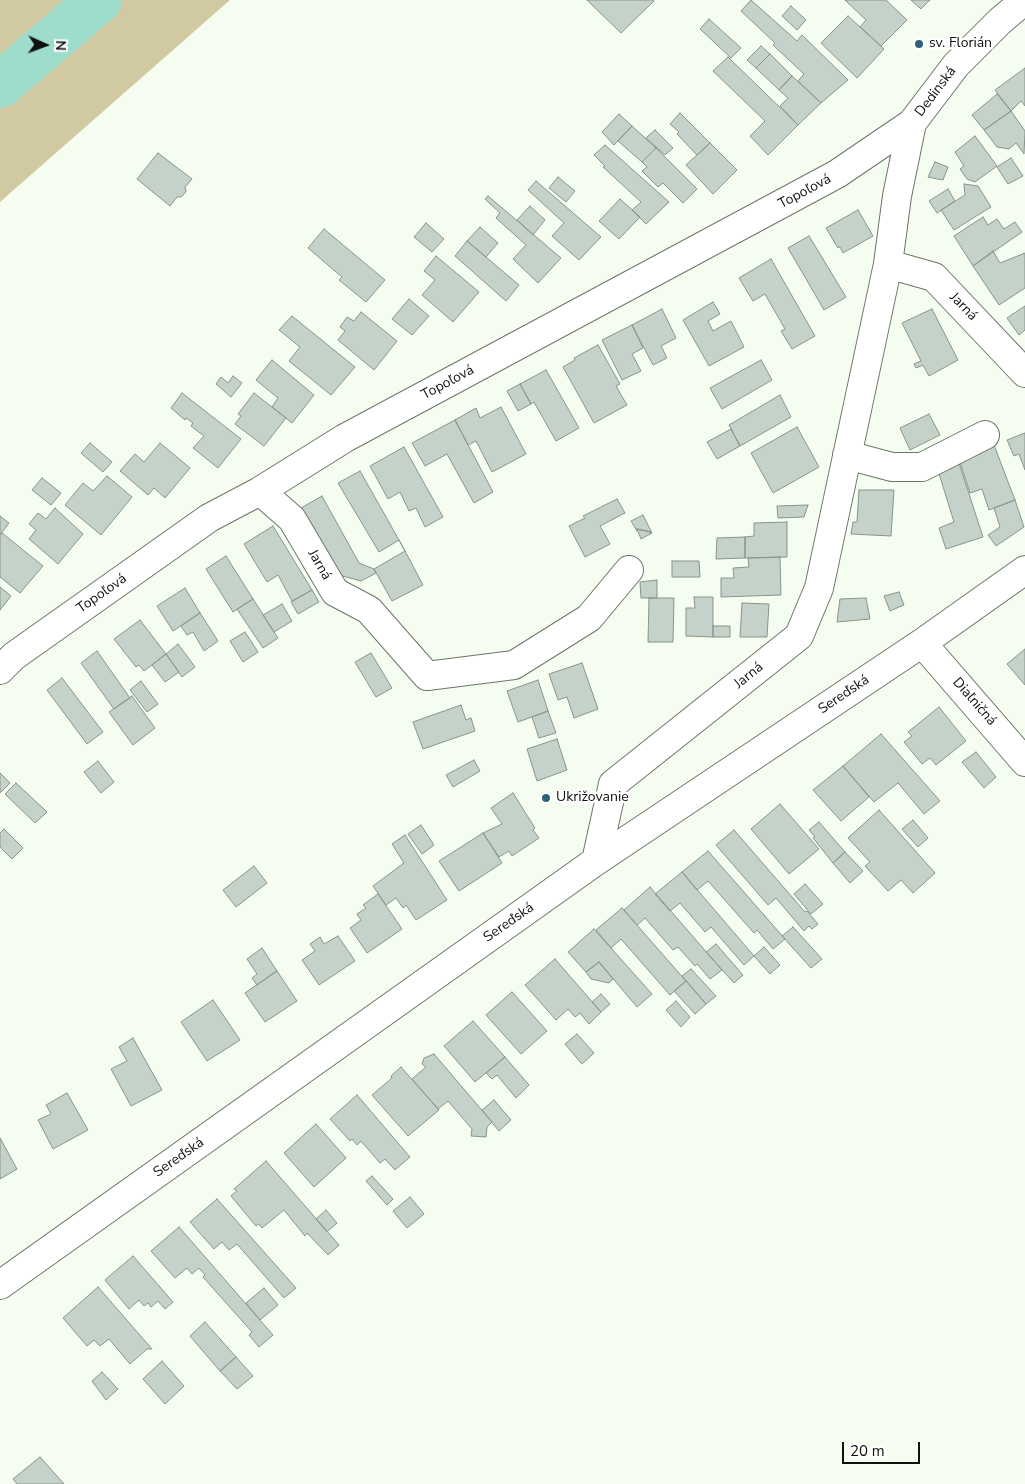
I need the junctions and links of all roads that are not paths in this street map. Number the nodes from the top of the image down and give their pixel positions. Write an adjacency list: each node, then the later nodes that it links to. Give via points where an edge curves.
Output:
1 (1025, 0): 2 (street, Dedinská, via 956,64)
2 (912, 123): 3 (street, Jarná, via 897,196); 7 (street, Topoľová, via 837,174 345,438)
3 (888, 264): 4 (street, Jarná, via 934,277); 6 (street, Jarná)
4 (1025, 373)
5 (985, 435): 6 (street, via 922,467 892,467)
6 (847, 454): 13 (street, Jarná, via 818,588 799,636 613,784)
7 (260, 491): 8 (street, Jarná, via 292,519 335,592 369,610 427,676 514,664 589,618); 11 (street, Topoľová, via 209,518 14,656)
8 (628, 570)
9 (1025, 570): 10 (street, Sereďská)
10 (922, 643): 12 (street, Diaľničná); 13 (street, Sereďská)
11 (0, 670)
12 (1025, 762)
13 (596, 861): 14 (street, Sereďská)
14 (0, 1285)

